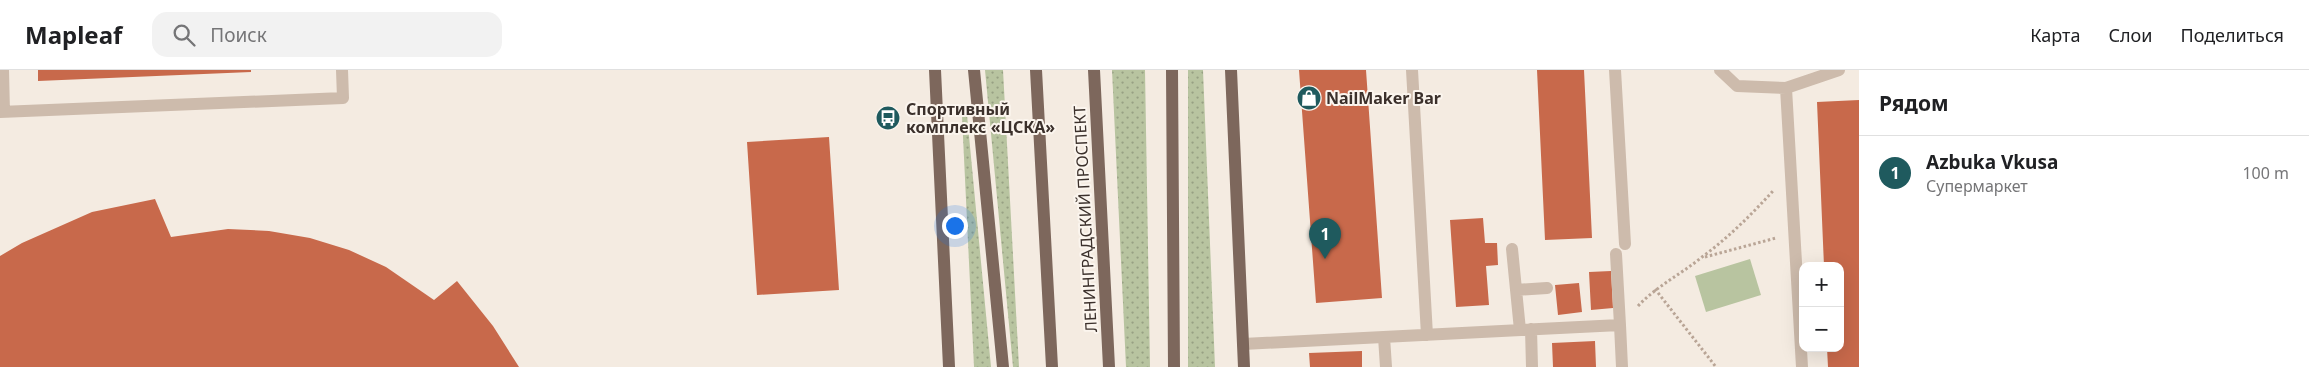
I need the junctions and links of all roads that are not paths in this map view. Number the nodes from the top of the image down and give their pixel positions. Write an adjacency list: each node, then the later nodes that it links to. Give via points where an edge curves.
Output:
1 (3, 70): 14 (lane)
2 (342, 70): 14 (lane, via 343,98)
3 (935, 70): 25 (main road)
4 (974, 70): 26 (main road)
5 (1036, 70): 27 (main road)
6 (1094, 70): 28 (main road, ЛЕНИНГРАДСКИЙ ПРОСПЕКТ)
7 (1172, 70): 29 (main road)
8 (1231, 70): 24 (main road)
9 (1412, 70): 22 (lane)
10 (1614, 70): 15 (lane)
11 (1720, 70): 13 (lane, via 1738,86)
12 (1839, 70): 13 (lane)
13 (1786, 88): 34 (lane)
14 (2, 112)
15 (1625, 244)
16 (1512, 249): 19 (lane)
17 (1616, 254): 20 (lane)
18 (1548, 288): 19 (lane)
19 (1516, 290): 21 (lane)
20 (1620, 325): 21 (lane); 33 (lane)
21 (1526, 330): 22 (lane); 32 (lane)
22 (1427, 335): 23 (lane)
23 (1384, 337): 24 (lane); 31 (lane)
24 (1243, 344): 30 (main road)
25 (949, 367)
26 (1003, 367)
27 (1052, 367)
28 (1109, 367)
29 (1174, 367)
30 (1244, 367)
31 (1386, 367)
32 (1532, 367)
33 (1622, 367)
34 (1802, 367)

